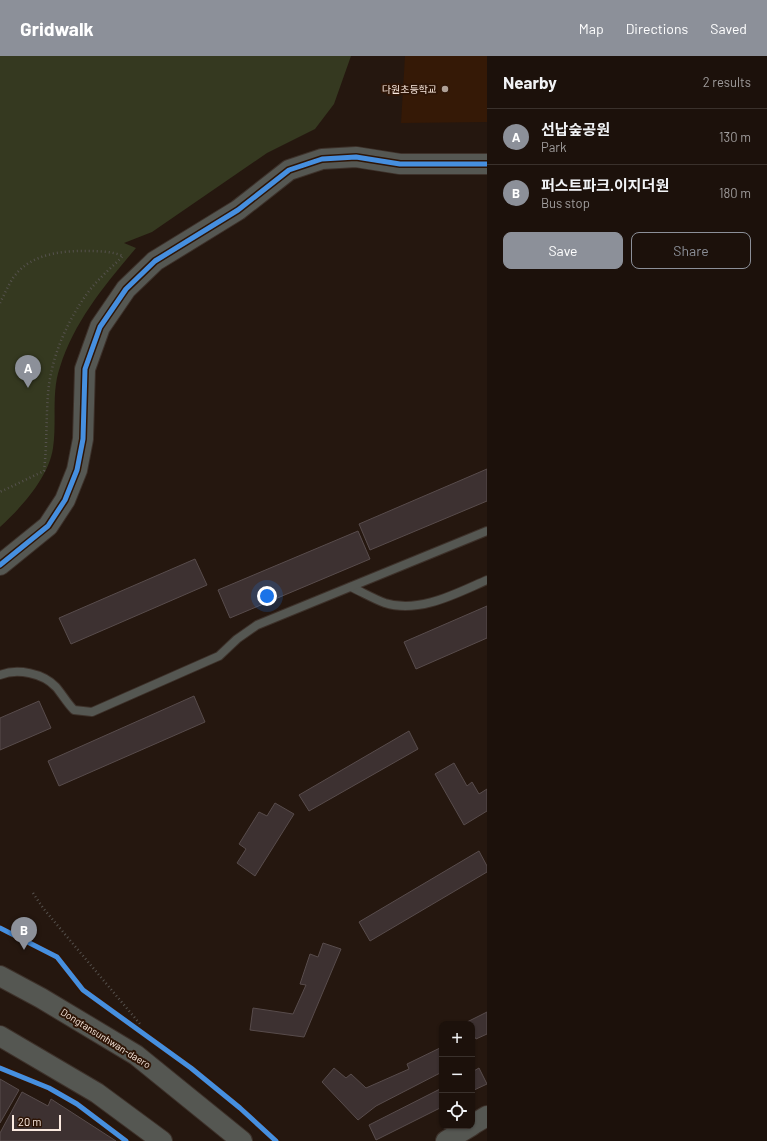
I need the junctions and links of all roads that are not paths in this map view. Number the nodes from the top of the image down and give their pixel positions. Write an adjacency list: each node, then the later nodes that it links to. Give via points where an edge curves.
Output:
1 (487, 164): 3 (street, via 400,164 356,158 322,159 289,170 238,210 155,261 126,289 100,327 85,369 83,439 77,470 65,500 48,526)
2 (487, 531): 5 (lane)
3 (0, 565)
4 (487, 580): 5 (lane, via 440,600 416,605 385,603)
5 (352, 587): 6 (lane, via 257,625 219,656 92,712 74,710 50,683 25,671 9,671)
6 (0, 675)
7 (0, 976): 14 (street, Dongtansunhwan-daero, via 136,1055)
8 (0, 1036): 13 (street, via 97,1094)
9 (487, 1116): 10 (street)
10 (475, 1124)
11 (466, 1129): 12 (street)
12 (450, 1140)
13 (162, 1141)
14 (242, 1141)

